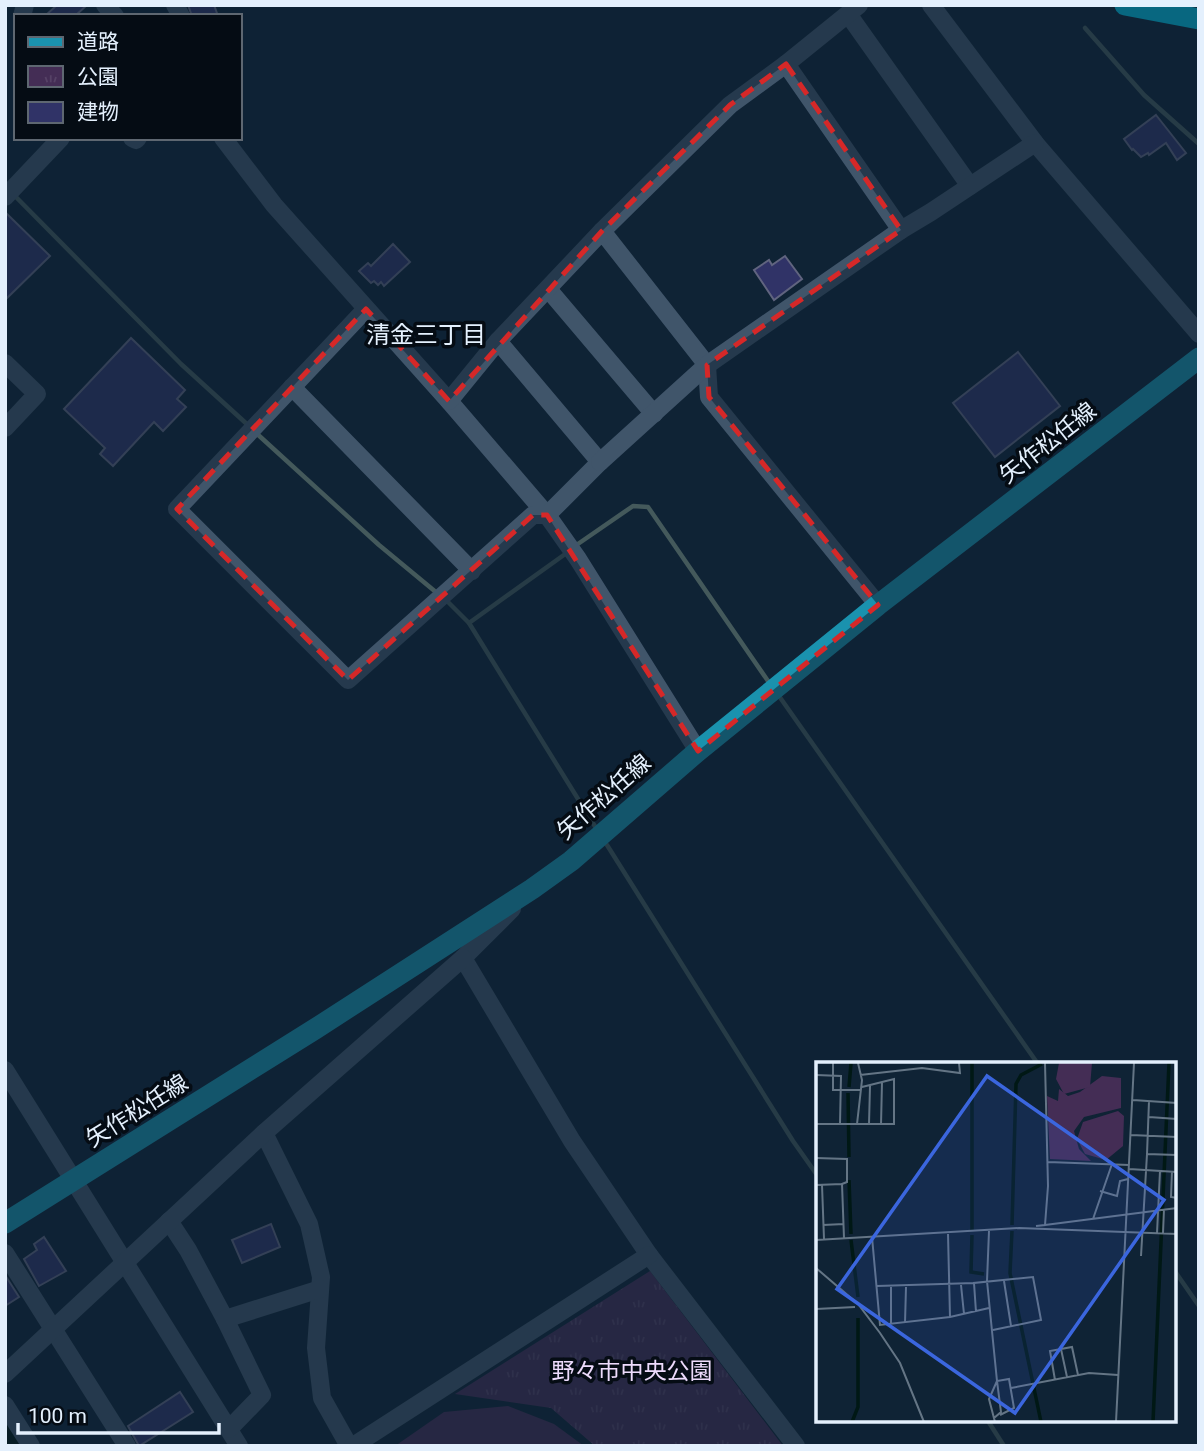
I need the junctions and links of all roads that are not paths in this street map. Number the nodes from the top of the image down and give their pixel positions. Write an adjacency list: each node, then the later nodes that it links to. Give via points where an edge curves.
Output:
1 (931, 5): 8 (street)
2 (1125, 5): 4 (highway)
3 (853, 10): 5 (street); 9 (street)
4 (1199, 19)
5 (786, 64): 11 (street); 12 (street, via 730,105)
6 (59, 140): 10 (street)
7 (225, 140): 14 (street, via 274,205)
8 (1035, 143): 9 (street); 15 (street)
9 (970, 186): 11 (street)
10 (9, 193)
11 (901, 230): 19 (street)
12 (602, 232): 13 (street); 19 (street)
13 (548, 289): 16 (street); 22 (street)
14 (366, 309): 20 (street); 21 (street)
15 (1199, 334)
16 (498, 341): 21 (street); 24 (street)
17 (1199, 358): 27 (main road, 矢作松任線)
18 (5, 363): 23 (street, via 37,394)
19 (706, 365): 22 (street); 27 (street, via 709,397)
20 (292, 387): 26 (street); 26 (street, via 177,509 348,680)
21 (449, 401): 25 (street)
22 (654, 414): 24 (street)
23 (5, 428)
24 (600, 462): 25 (street)
25 (552, 521): 26 (street, via 533,515); 28 (street)
26 (472, 570)
27 (878, 605): 28 (main road, 矢作松任線)
28 (698, 751): 29 (main road, 矢作松任線)
29 (532, 889): 30 (street); 33 (main road, 矢作松任線)
30 (463, 958): 32 (street); 37 (street, via 572,1141)
31 (5, 1070): 33 (street)
32 (264, 1133): 34 (street); 39 (street, via 309,1224)
33 (74, 1182): 35 (main road, 矢作松任線); 38 (street)
34 (169, 1221): 38 (street); 40 (street)
35 (5, 1223)
36 (5, 1253): 41 (street)
37 (649, 1255): 48 (street); 49 (street)
38 (126, 1261): 41 (street); 44 (street)
39 (320, 1289): 40 (street); 48 (street, via 316,1348 322,1398)
40 (225, 1320): 44 (street, via 262,1395)
41 (53, 1328): 42 (street); 46 (street)
42 (5, 1374)
43 (5, 1405): 45 (street)
44 (229, 1429): 47 (street)
45 (31, 1446)
46 (127, 1446)
47 (239, 1446)
48 (351, 1446)
49 (796, 1446)

